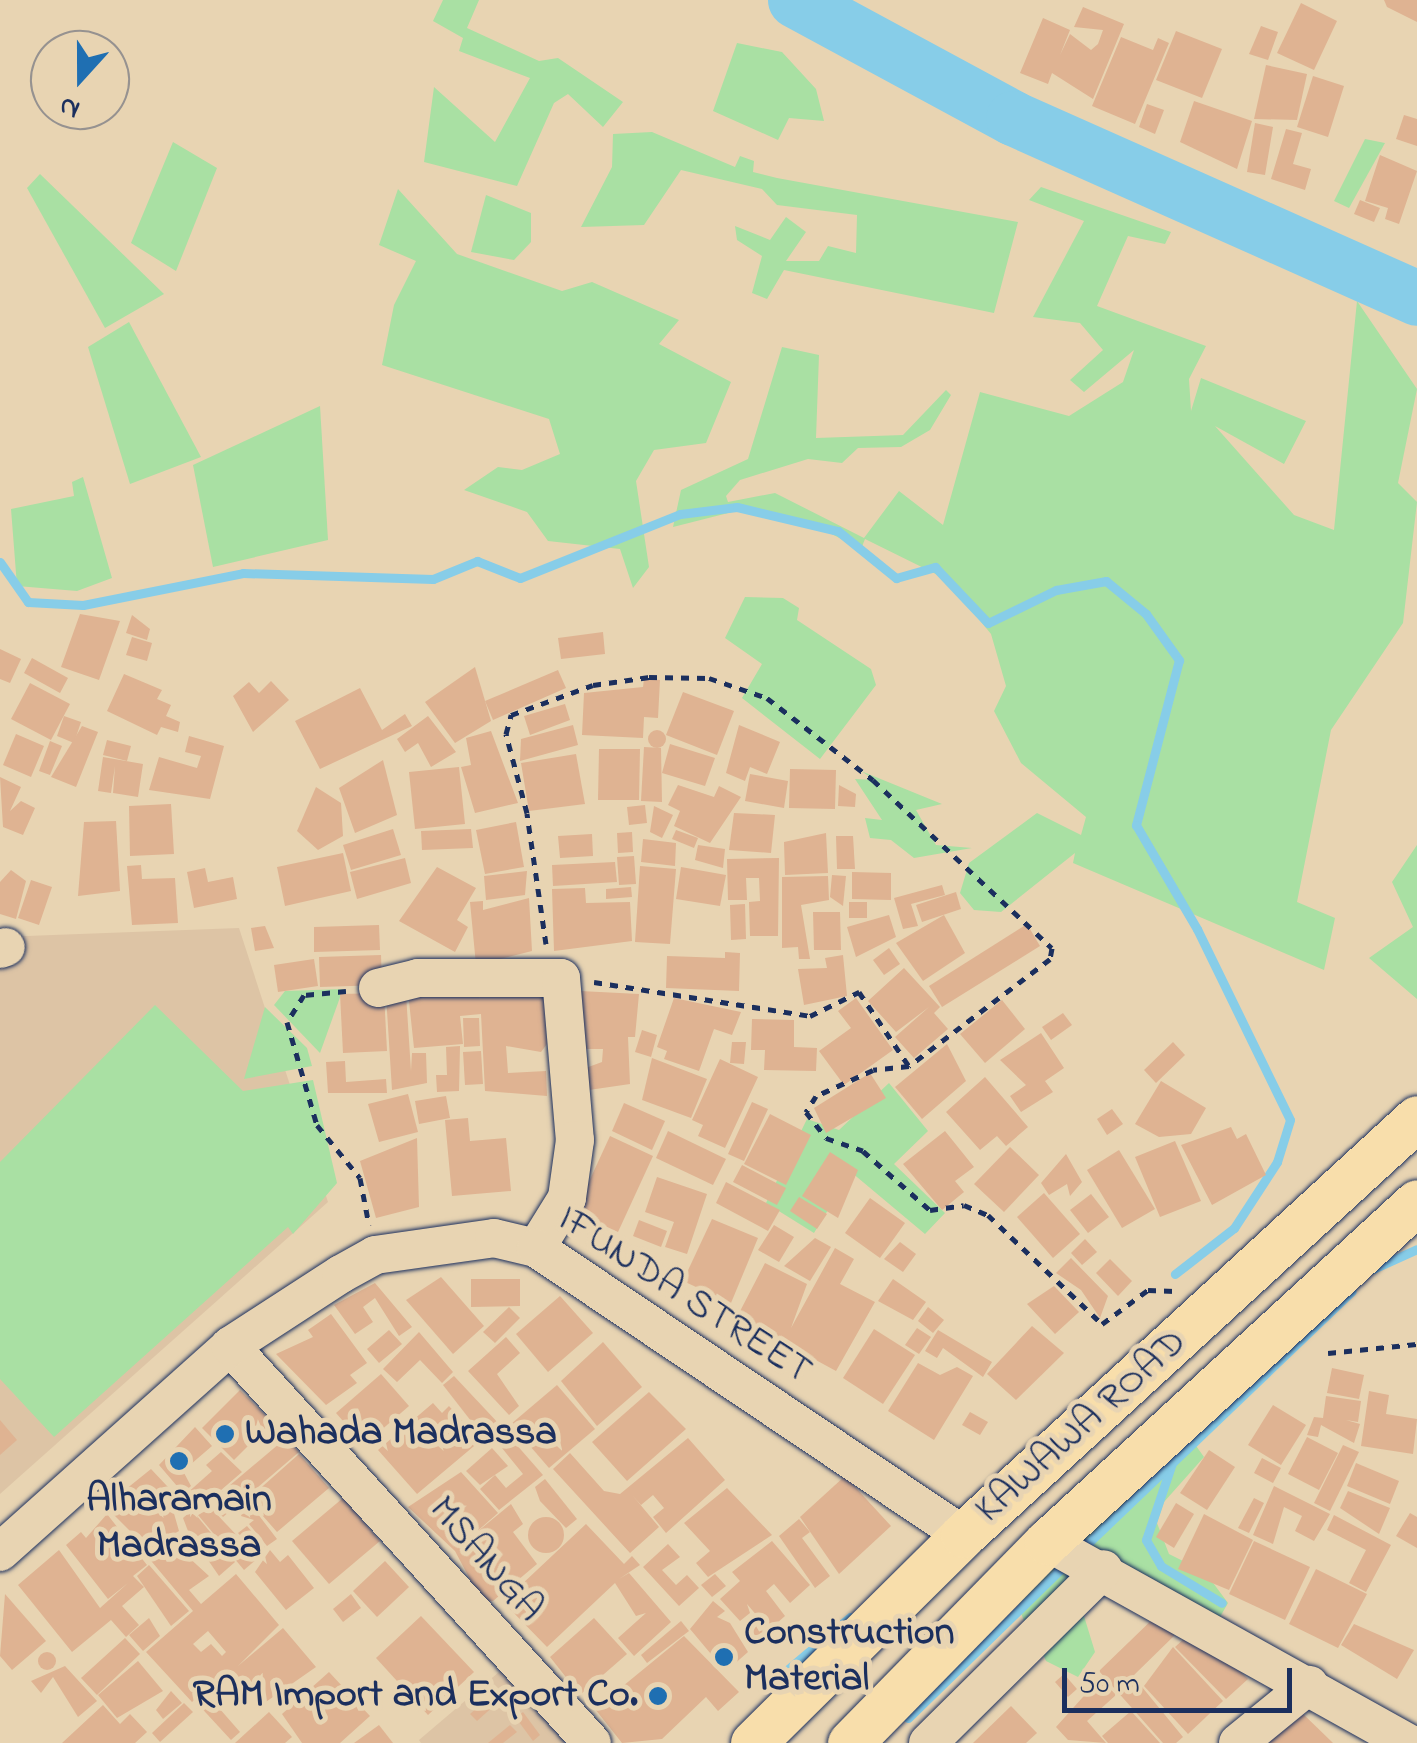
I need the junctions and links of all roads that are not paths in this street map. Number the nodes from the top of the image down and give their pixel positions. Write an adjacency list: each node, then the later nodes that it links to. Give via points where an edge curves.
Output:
1 (378, 988): 4 (street, via 418,978 556,977 575,1140 567,1198)
2 (1417, 1118): 6 (main road, KAWAWA ROAD)
3 (1417, 1202): 7 (main road, KAWAWA ROAD)
4 (536, 1248): 5 (street, IFUNDA STREET, via 461,1239 375,1255); 6 (street, IFUNDA STREET)
5 (230, 1346): 8 (street, IFUNDA STREET); 11 (street, MSANGA)
6 (964, 1535): 12 (main road, KAWAWA ROAD)
7 (1048, 1542): 9 (street); 13 (main road, KAWAWA ROAD)
8 (0, 1552)
9 (1104, 1569): 10 (street); 14 (street)
10 (1308, 1685): 15 (street); 16 (street)
11 (592, 1743)
12 (753, 1743)
13 (850, 1743)
14 (928, 1743)
15 (1238, 1743)
16 (1408, 1743)

